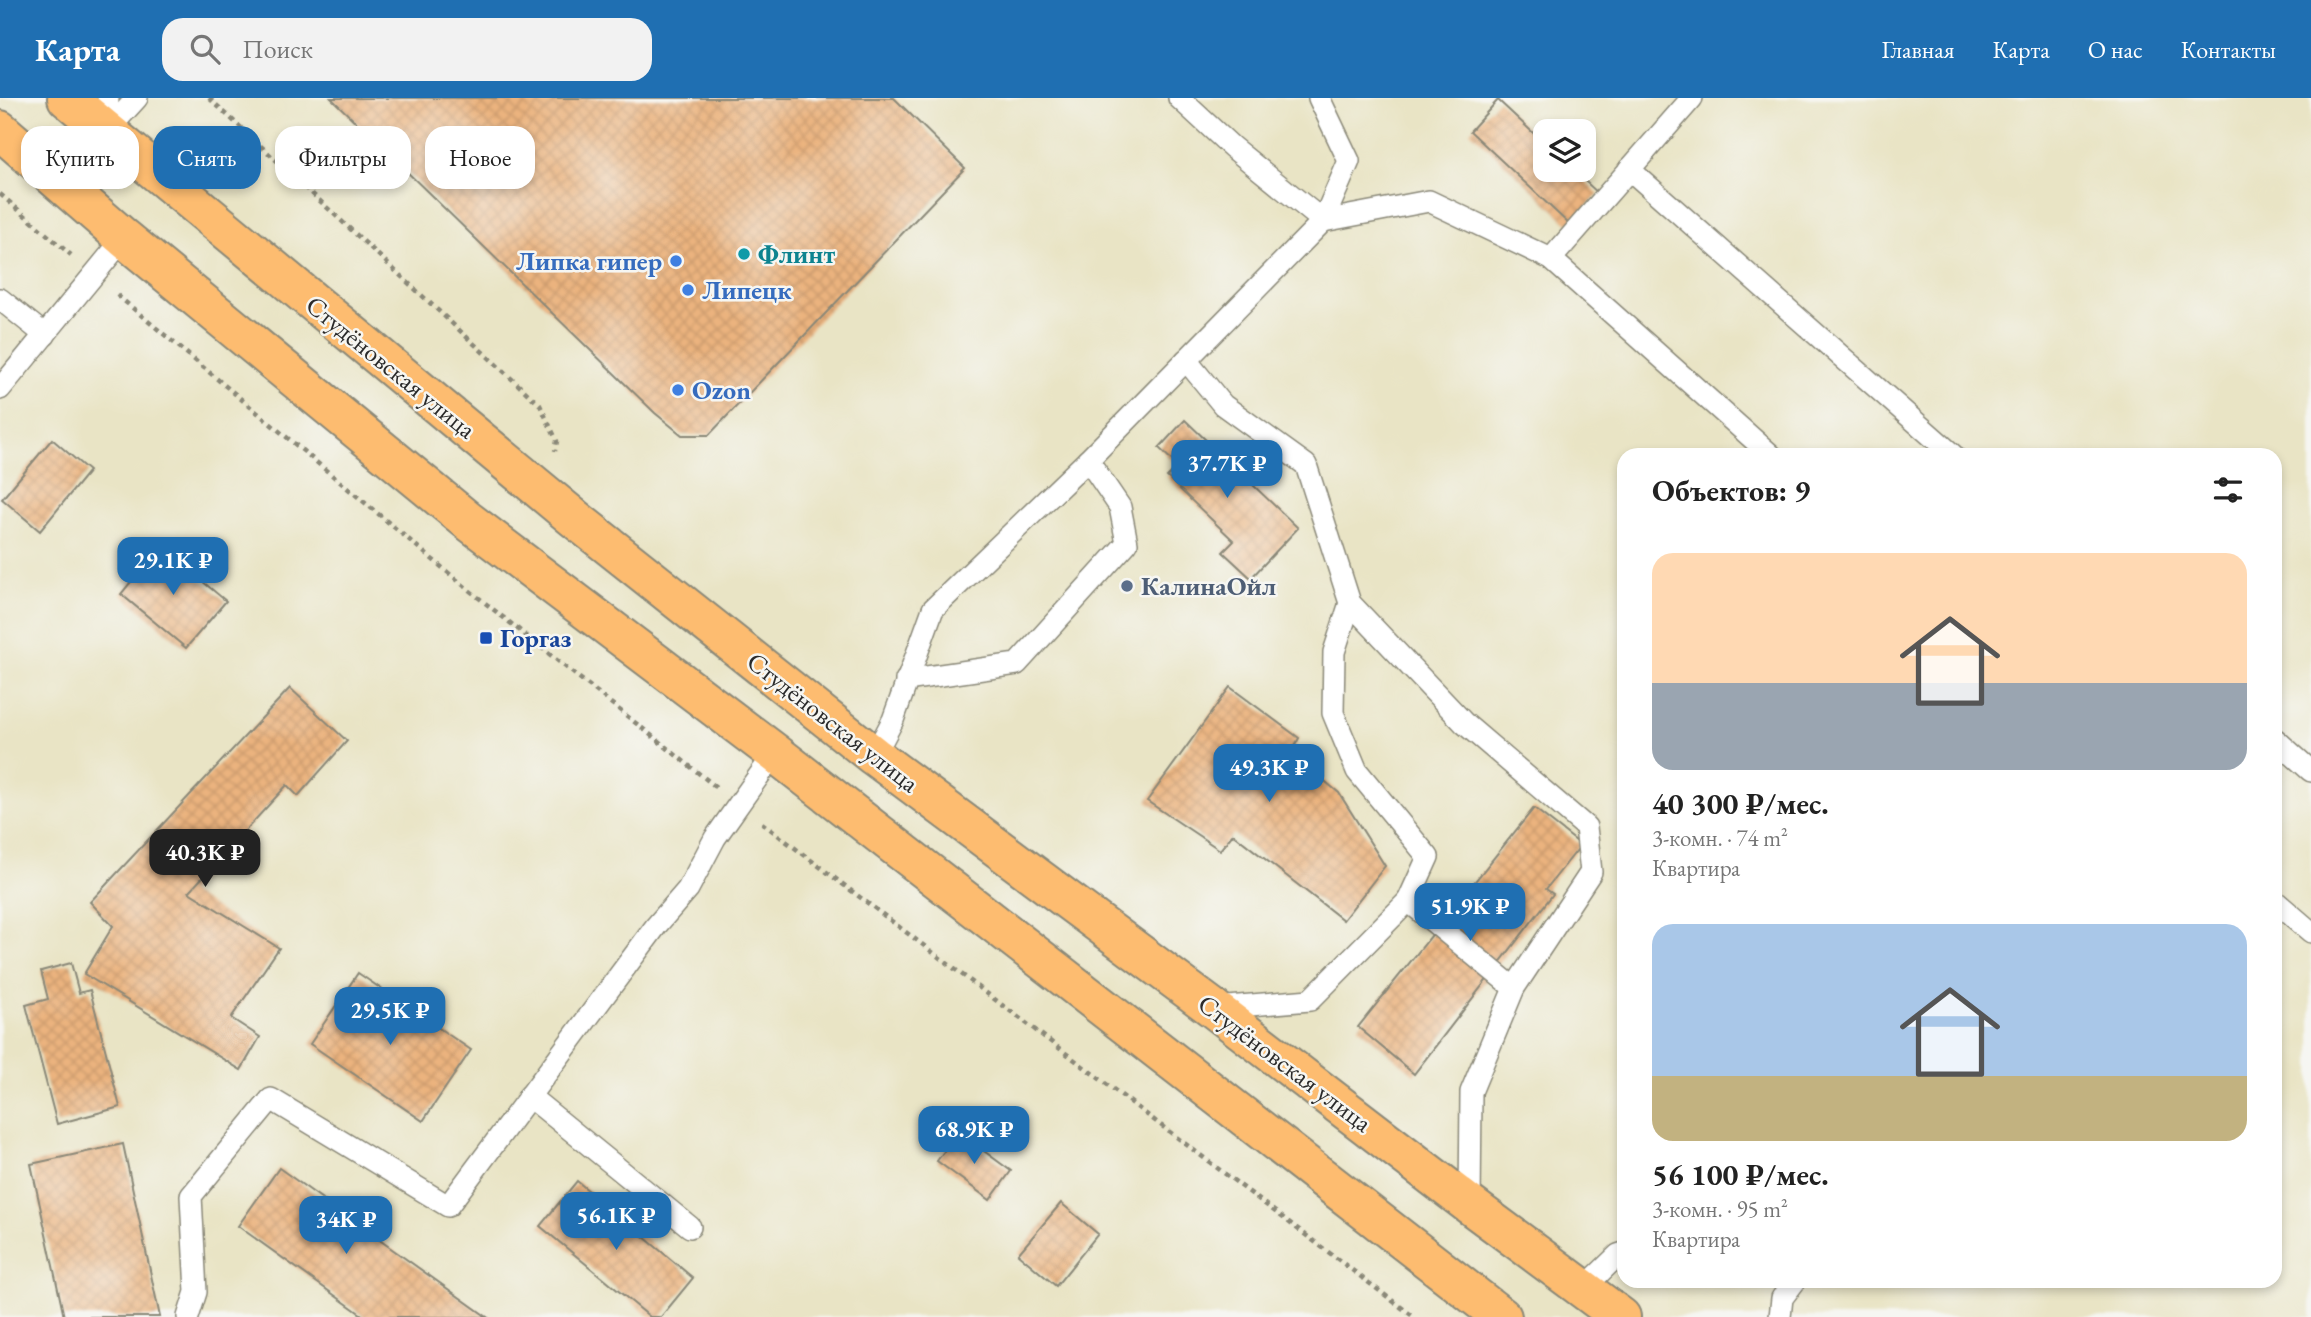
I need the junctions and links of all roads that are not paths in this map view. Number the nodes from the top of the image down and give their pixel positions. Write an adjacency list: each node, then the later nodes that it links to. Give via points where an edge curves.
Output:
1 (67, 98): 6 (main road, Студёновская улица)
2 (137, 98): 6 (lane)
3 (1179, 98): 11 (lane)
4 (1319, 98): 11 (lane, via 1349,161)
5 (1692, 98): 9 (lane)
6 (107, 115): 25 (main road, Студёновская улица, via 574,518)
7 (0, 131): 8 (main road)
8 (21, 148)
9 (1629, 169): 13 (lane); 19 (lane)
10 (69, 189): 12 (main road)
11 (1323, 221): 13 (lane, via 1429,201); 16 (lane)
12 (124, 238): 15 (lane); 24 (main road, via 467,520)
13 (1550, 259): 18 (lane)
14 (0, 299): 15 (lane)
15 (45, 335): 17 (lane)
16 (1186, 360): 20 (lane); 21 (lane, via 1223,405 1306,465)
17 (0, 389)
18 (1763, 448)
19 (1945, 448)
20 (1088, 460): 22 (lane, via 933,609); 22 (lane, via 1120,507 1127,543 1017,664)
21 (1350, 603): 27 (lane, via 1334,652 1333,713 1357,771 1428,857); 30 (lane, via 1464,723 1586,827 1591,873)
22 (906, 680): 25 (lane, via 893,720)
23 (2282, 745): 26 (lane)
24 (775, 753): 32 (lane, via 715,838 688,889); 39 (main road)
25 (874, 756): 31 (main road, Студёновская улица)
26 (2311, 771)
27 (1408, 901): 30 (lane); 31 (lane, via 1310,1000)
28 (2282, 907): 29 (lane)
29 (2311, 932)
30 (1514, 988): 33 (lane, via 1471,1092)
31 (1214, 1009): 33 (main road, Студёновская улица)
32 (529, 1096): 34 (lane); 38 (lane, via 448,1206 271,1099 191,1196 196,1292)
33 (1470, 1205): 36 (main road, Студёновская улица)
34 (690, 1227)
35 (1617, 1256): 36 (lane)
36 (1584, 1288): 40 (main road, Студёновская улица)
37 (1790, 1288): 41 (lane, via 1782,1298)
38 (188, 1317)
39 (1502, 1317)
40 (1621, 1317)
41 (1780, 1317)

